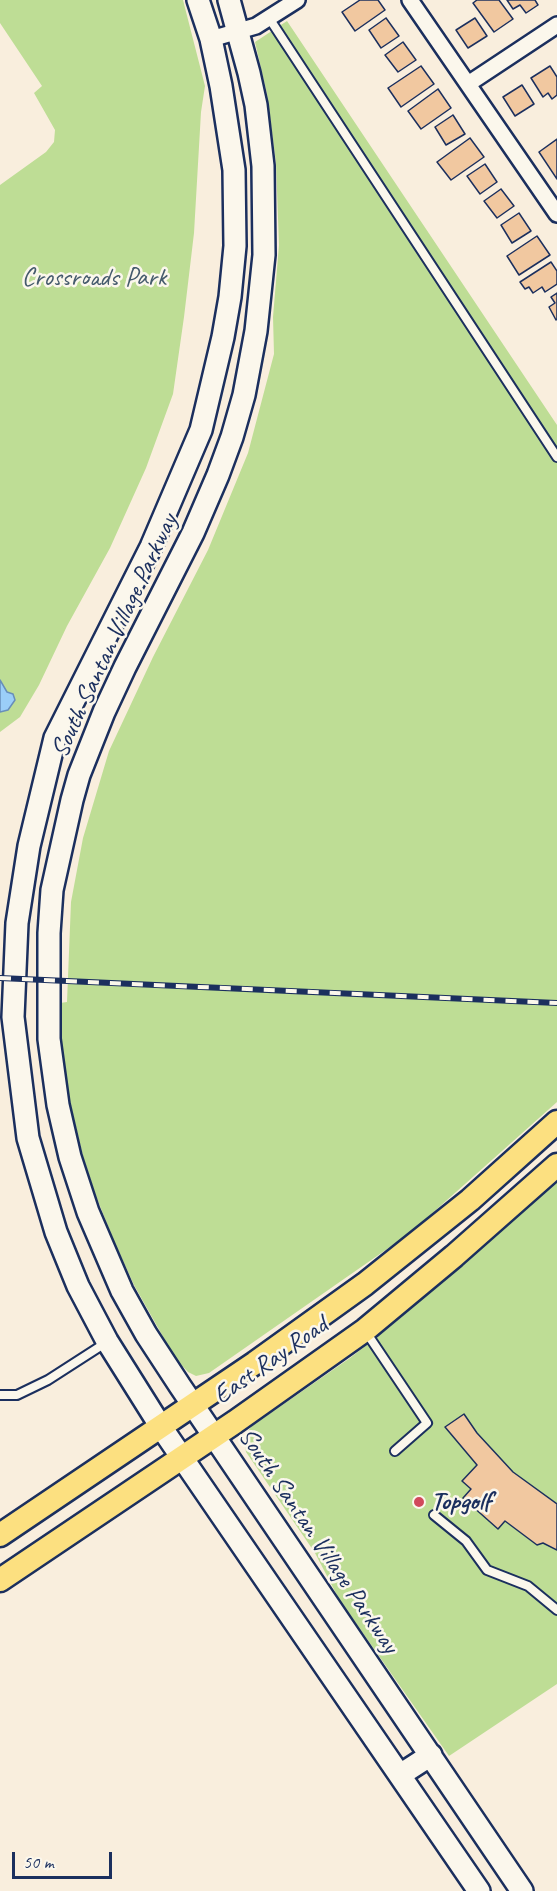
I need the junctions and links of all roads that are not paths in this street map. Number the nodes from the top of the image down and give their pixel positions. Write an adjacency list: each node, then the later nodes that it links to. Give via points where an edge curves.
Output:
1 (198, 0): 8 (main road, South Santan Village Parkway)
2 (229, 0): 7 (main road, South Santan Village Parkway)
3 (297, 0): 5 (street)
4 (410, 0): 9 (street)
5 (269, 18): 7 (street); 11 (lane)
6 (557, 24): 9 (street)
7 (239, 32): 8 (street); 17 (main road, South Santan Village Parkway, via 256,105 263,166 262,279 251,360 218,475 124,667 79,775 52,890 49,933 49,1039 70,1157 88,1212 122,1291)
8 (211, 39): 15 (main road, South Santan Village Parkway, via 234,170 235,246 224,337 201,430 146,558 55,738 29,846 17,923 13,1017 28,1138 56,1232)
9 (468, 84): 10 (street)
10 (557, 214)
11 (557, 457)
12 (557, 1122): 17 (main road, East Ray Road, via 390,1265)
13 (557, 1165): 14 (main road, East Ray Road)
14 (365, 1330): 19 (main road, East Ray Road); 20 (lane, via 427,1422)
15 (107, 1341): 16 (lane, via 48,1380 17,1395); 18 (main road, South Santan Village Parkway)
16 (0, 1395)
17 (193, 1406): 18 (main road, East Ray Road); 19 (main road, South Santan Village Parkway)
18 (161, 1426): 21 (main road, South Santan Village Parkway); 23 (main road, East Ray Road)
19 (213, 1435): 21 (main road, East Ray Road); 26 (main road, South Santan Village Parkway)
20 (395, 1450)
21 (182, 1456): 24 (main road, East Ray Road); 27 (main road, South Santan Village Parkway)
22 (434, 1515): 25 (lane, via 466,1541 487,1570 528,1586)
23 (0, 1535)
24 (0, 1580)
25 (557, 1610)
26 (431, 1755): 27 (main road); 29 (main road, South Santan Village Parkway)
27 (400, 1775): 28 (main road, South Santan Village Parkway)
28 (479, 1891)
29 (522, 1891)

